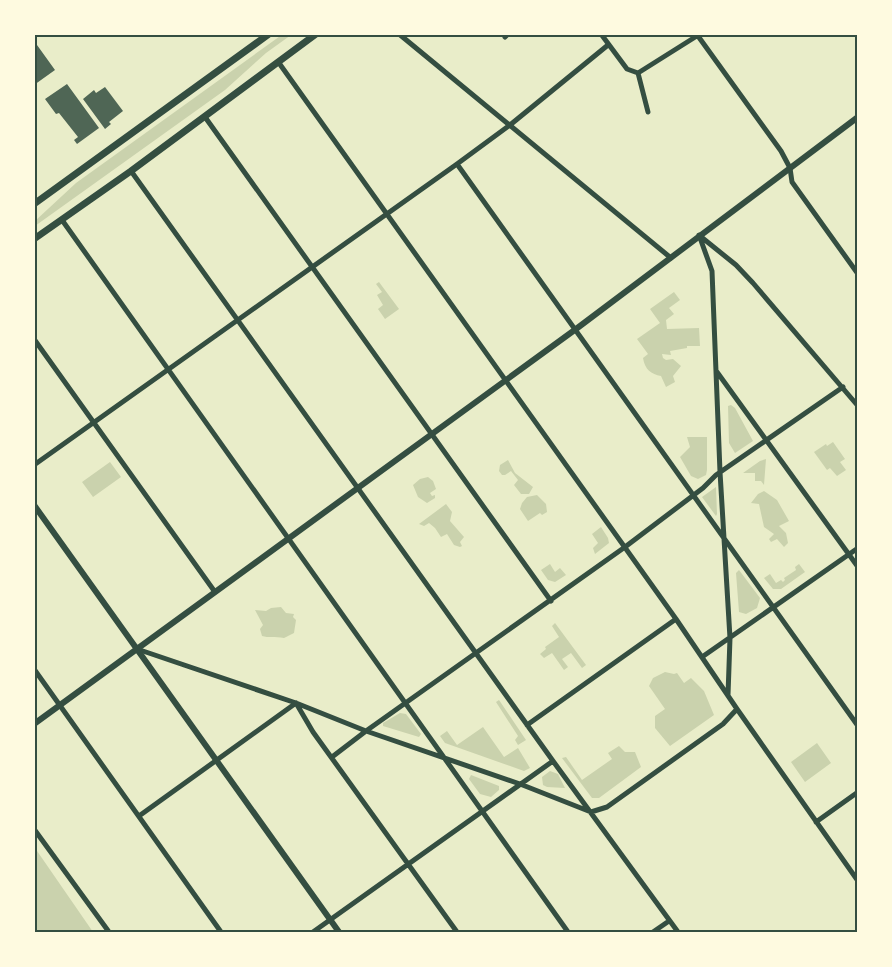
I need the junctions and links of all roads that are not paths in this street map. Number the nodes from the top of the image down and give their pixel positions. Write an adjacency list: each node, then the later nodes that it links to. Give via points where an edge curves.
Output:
1 (269, 34): 16 (main road)
2 (316, 34): 7 (main road)
3 (399, 34): 12 (street)
4 (601, 34): 6 (street)
5 (699, 35): 8 (street); 14 (street)
6 (608, 45): 8 (street, via 627,69); 12 (street)
7 (279, 63): 10 (main road); 17 (street)
8 (638, 73): 9 (street)
9 (648, 112)
10 (206, 117): 15 (main road); 22 (street)
11 (858, 117): 14 (street)
12 (510, 125): 13 (street); 21 (street)
13 (457, 164): 17 (street); 25 (street)
14 (790, 168): 19 (street); 23 (street, via 792,182)
15 (131, 171): 18 (main road); 24 (street)
16 (34, 204)
17 (388, 214): 22 (street); 29 (street)
18 (62, 220): 20 (main road); 27 (street)
19 (699, 235): 21 (street); 28 (street, via 712,272); 30 (street, via 736,264)
20 (34, 239)
21 (671, 258): 25 (street)
22 (313, 267): 24 (street); 33 (street)
23 (858, 274)
24 (239, 320): 27 (street); 37 (street)
25 (576, 329): 29 (street); 38 (street)
26 (34, 339): 32 (street)
27 (168, 371): 32 (street); 41 (street)
28 (716, 371): 34 (street); 36 (street)
29 (505, 381): 33 (street); 42 (street)
30 (843, 387): 31 (street); 34 (street)
31 (858, 406)
32 (94, 423): 35 (street); 46 (street)
33 (432, 434): 37 (street); 47 (street)
34 (768, 441): 36 (street); 44 (street)
35 (34, 465)
36 (720, 472): 38 (street); 40 (street)
37 (358, 488): 41 (street); 52 (street)
38 (694, 495): 40 (street); 42 (street)
39 (34, 505): 51 (street)
40 (724, 536): 48 (street); 50 (street)
41 (288, 540): 46 (street); 57 (street)
42 (625, 548): 47 (street); 49 (street)
43 (858, 548): 44 (street)
44 (848, 554): 45 (street); 48 (street)
45 (858, 567)
46 (215, 592): 51 (street)
47 (551, 601): 52 (street)
48 (773, 607): 50 (street); 62 (street)
49 (676, 619): 53 (street); 61 (street)
50 (730, 638): 53 (street); 55 (street)
51 (137, 649): 56 (street); 58 (street); 66 (street)
52 (476, 654): 57 (street); 61 (street)
53 (702, 657): 55 (street)
54 (34, 669): 58 (street)
55 (728, 695): 59 (street)
56 (296, 703): 63 (street); 64 (street); 66 (street)
57 (405, 704): 63 (street); 65 (street)
58 (60, 705): 60 (street); 72 (street)
59 (737, 710): 71 (street, via 607,807); 73 (street)
60 (34, 724)
61 (527, 724): 67 (street)
62 (858, 726)
63 (366, 730): 64 (street); 65 (street)
64 (332, 757): 75 (street)
65 (444, 758): 68 (street); 70 (street)
66 (216, 761): 72 (street); 77 (street)
67 (553, 761): 68 (street); 71 (street)
68 (520, 784): 70 (street); 71 (street)
69 (858, 792): 73 (street)
70 (483, 812): 75 (street); 79 (street)
71 (591, 812): 78 (street)
72 (139, 816): 81 (street)
73 (816, 822): 76 (street)
74 (34, 829): 80 (street)
75 (409, 865): 77 (street); 84 (street)
76 (858, 881)
77 (330, 920): 82 (street); 83 (street)
78 (669, 921): 85 (street); 86 (street)
79 (567, 932)
80 (109, 933)
81 (221, 933)
82 (313, 933)
83 (339, 933)
84 (457, 933)
85 (653, 933)
86 (678, 933)

